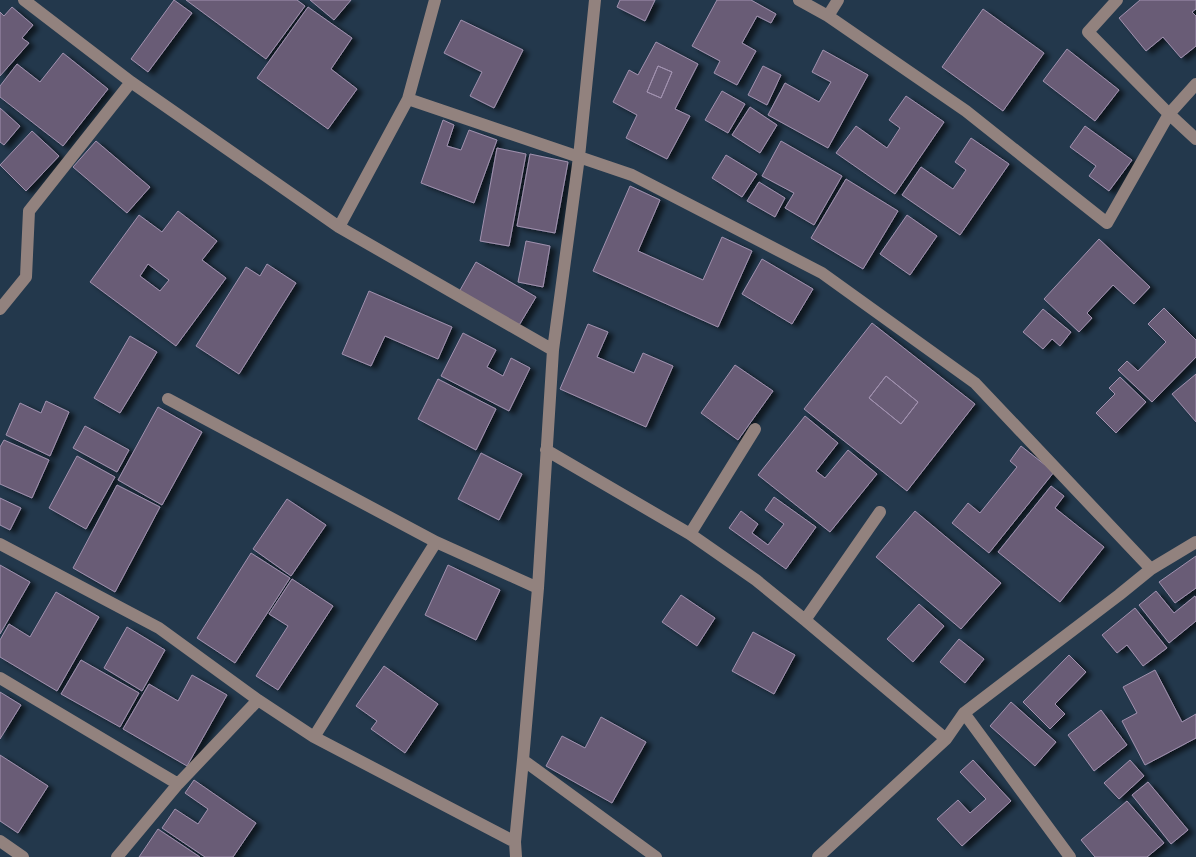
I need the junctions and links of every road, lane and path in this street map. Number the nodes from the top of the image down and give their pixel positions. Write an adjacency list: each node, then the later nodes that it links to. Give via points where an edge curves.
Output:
1 (24, 0): 8 (street)
2 (435, 0): 10 (street)
3 (595, 0): 13 (street)
4 (799, 0): 7 (street)
5 (838, 0): 7 (street)
6 (1117, 0): 11 (street, via 1088,32)
7 (828, 16): 11 (street, via 966,111 1107,223)
8 (131, 82): 14 (street); 15 (street, via 29,211 26,277)
9 (1196, 84): 11 (street)
10 (408, 99): 13 (street); 14 (street)
11 (1169, 114): 12 (street)
12 (1196, 139)
13 (579, 157): 16 (street); 25 (street, via 632,175 822,273 975,383)
14 (339, 227): 16 (street)
15 (0, 309)
16 (553, 350): 19 (street)
17 (168, 399): 22 (street)
18 (755, 429): 21 (street)
19 (546, 450): 21 (street); 26 (street)
20 (880, 512): 27 (street)
21 (690, 534): 27 (street, via 756,580)
22 (436, 542): 26 (street); 31 (street)
23 (1196, 542): 25 (street)
24 (0, 544): 29 (street, via 159,628)
25 (1150, 568): 30 (street)
26 (538, 588): 33 (street)
27 (805, 620): 32 (street)
28 (0, 678): 34 (street)
29 (258, 700): 31 (street); 34 (street)
30 (964, 713): 32 (street); 42 (street)
31 (314, 737): 36 (street)
32 (946, 739): 41 (street)
33 (523, 760): 36 (street); 40 (street)
34 (178, 784): 38 (street)
35 (0, 841): 37 (street)
36 (515, 842): 39 (street)
37 (23, 857)
38 (117, 857)
39 (516, 857)
40 (656, 857)
41 (818, 857)
42 (1070, 857)

